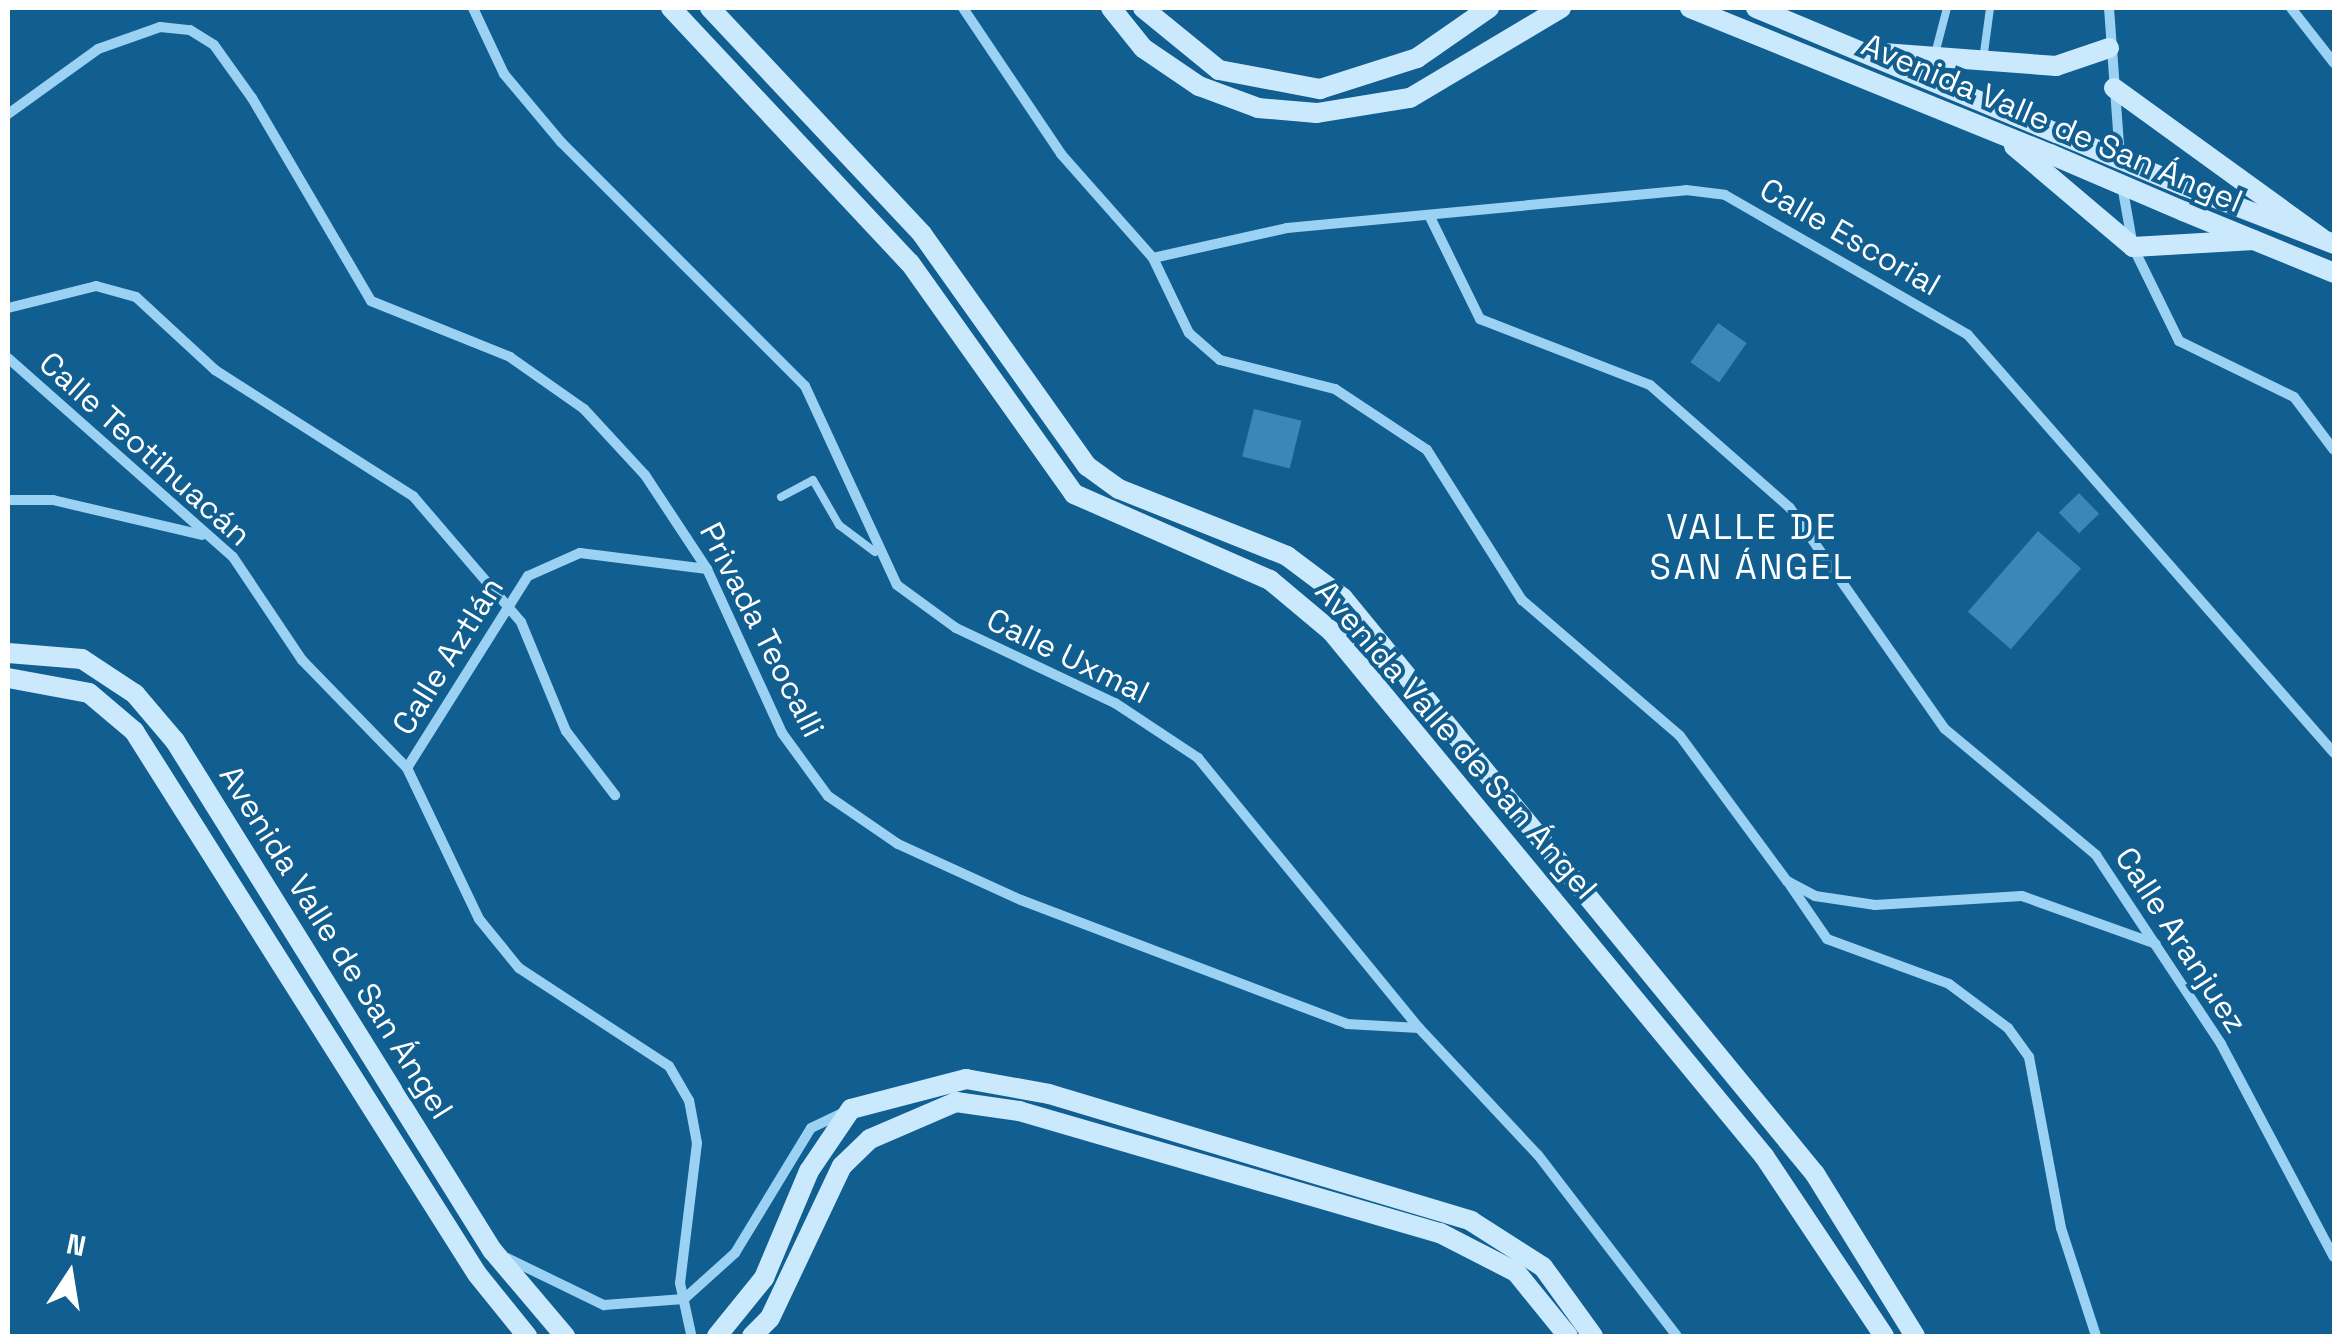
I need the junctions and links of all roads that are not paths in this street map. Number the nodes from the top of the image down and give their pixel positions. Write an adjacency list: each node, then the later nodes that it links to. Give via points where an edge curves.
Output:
1 (473, 8): 39 (street, Calle Uxmal, via 504,74 562,142 792,369)
2 (670, 8): 21 (street, Avenida Valle de San Ángel)
3 (710, 8): 16 (street, Avenida Valle de San Ángel)
4 (963, 8): 31 (street, via 1061,154)
5 (1110, 8): 8 (street, via 1143,48 1199,86 1258,108 1317,113 1410,98)
6 (1143, 8): 7 (street, via 1219,70 1320,89 1416,58)
7 (1489, 8)
8 (1561, 8)
9 (1690, 8): 26 (street, Avenida Valle de San Ángel)
10 (1756, 8): 17 (street, Avenida Valle de San Ángel)
11 (1947, 8): 18 (lane)
12 (1990, 8): 19 (lane)
13 (2109, 8): 15 (street)
14 (2290, 8): 20 (street)
15 (2109, 48): 19 (street, via 2056,66); 23 (street)
16 (752, 52): 21 (street); 22 (street, Avenida Valle de San Ángel)
17 (1859, 52): 18 (street); 29 (street, Avenida Valle de San Ángel, bridge)
18 (1935, 54): 19 (street)
19 (1983, 60)
20 (2334, 64)
21 (726, 72): 24 (street, Avenida Valle de San Ángel)
22 (774, 77): 24 (street); 68 (street, Avenida Valle de San Ángel, via 922,234 1087,466 1119,489 1287,556 1343,598 1815,1174)
23 (2114, 88): 29 (street); 30 (street)
24 (747, 95): 67 (street, Avenida Valle de San Ángel, via 910,263 1074,494 1270,580 1332,631 1764,1156)
25 (8, 114): 40 (street, Privada Teocalli, via 126,37 160,27 202,37 252,98 355,285 391,315 510,357 584,409 645,476)
26 (2000, 135): 28 (street, Avenida Valle de San Ángel, bridge); 30 (street)
27 (1429, 216): 31 (street, Calle Escorial, via 1234,234); 44 (street, Calle Escorial, via 1702,190 1798,232 1968,335); 48 (street, Calle Aranjuez, via 1480,319 1650,385 1790,508 1945,728 2096,855)
28 (2254, 240): 30 (street); 32 (street, Avenida Valle de San Ángel)
29 (2328, 241)
30 (2133, 248): 35 (street, via 2179,341 2294,397)
31 (1153, 258): 47 (street, via 1175,314 1220,360 1335,389 1427,450 1522,600 1680,736)
32 (2334, 273)
33 (8, 308): 41 (street, via 96,286 136,296 215,370 413,496)
34 (8, 358): 38 (street, Calle Teotihuacán)
35 (2334, 450)
36 (781, 497): 39 (lane, via 808,477 838,525)
37 (8, 500): 38 (street, via 53,500)
38 (206, 536): 45 (street, Calle Teotihuacán, via 233,556 302,660)
39 (876, 552): 51 (street, Calle Uxmal, via 922,608 1115,703 1198,758)
40 (707, 568): 41 (street, Calle Aztlán, via 580,553 528,576); 51 (street, Privada Teocalli, via 782,733 812,779 869,826 1021,900 1347,1024)
41 (507, 604): 45 (street, Calle Aztlán); 46 (street, via 566,731)
42 (8, 653): 49 (street, Avenida Valle de San Ángel, via 82,659 134,694 175,741)
43 (8, 678): 50 (street, Avenida Valle de San Ángel, via 90,693 134,731)
44 (2334, 753)
45 (407, 768): 58 (street, Calle Teotihuacán, via 500,947 533,978 625,1030 680,1083 697,1143)
46 (615, 796)
47 (1788, 882): 48 (street, via 1814,896 1875,905 2022,896); 69 (street, via 1827,938 1950,984 2008,1028 2029,1057 2060,1228)
48 (2156, 944): 57 (street, Calle Aranjuez)
49 (339, 1000): 50 (street); 56 (street, Avenida Valle de San Ángel)
50 (315, 1015): 60 (street, Avenida Valle de San Ángel, via 476,1274)
51 (1419, 1028): 66 (street, Calle Uxmal, via 1527,1142)
52 (911, 1089): 53 (street); 54 (street); 55 (street, via 966,1079 1048,1094)
53 (852, 1110): 58 (street, via 811,1128 734,1253); 62 (street, via 809,1172 764,1278)
54 (917, 1113): 55 (street, via 956,1102 1018,1111); 63 (street, via 842,1166 770,1318)
55 (1443, 1223): 64 (street, via 1516,1272); 65 (street, via 1542,1267)
56 (492, 1250): 58 (street, via 604,1305); 61 (street, Avenida Valle de San Ángel)
57 (2334, 1257)
58 (684, 1300): 59 (street, Calle Teotihuacán)
59 (690, 1334)
60 (527, 1336)
61 (565, 1336)
62 (717, 1336)
63 (752, 1336)
64 (1568, 1336)
65 (1593, 1336)
66 (1677, 1336)
67 (1884, 1336)
68 (1916, 1336)
69 (2096, 1336)

